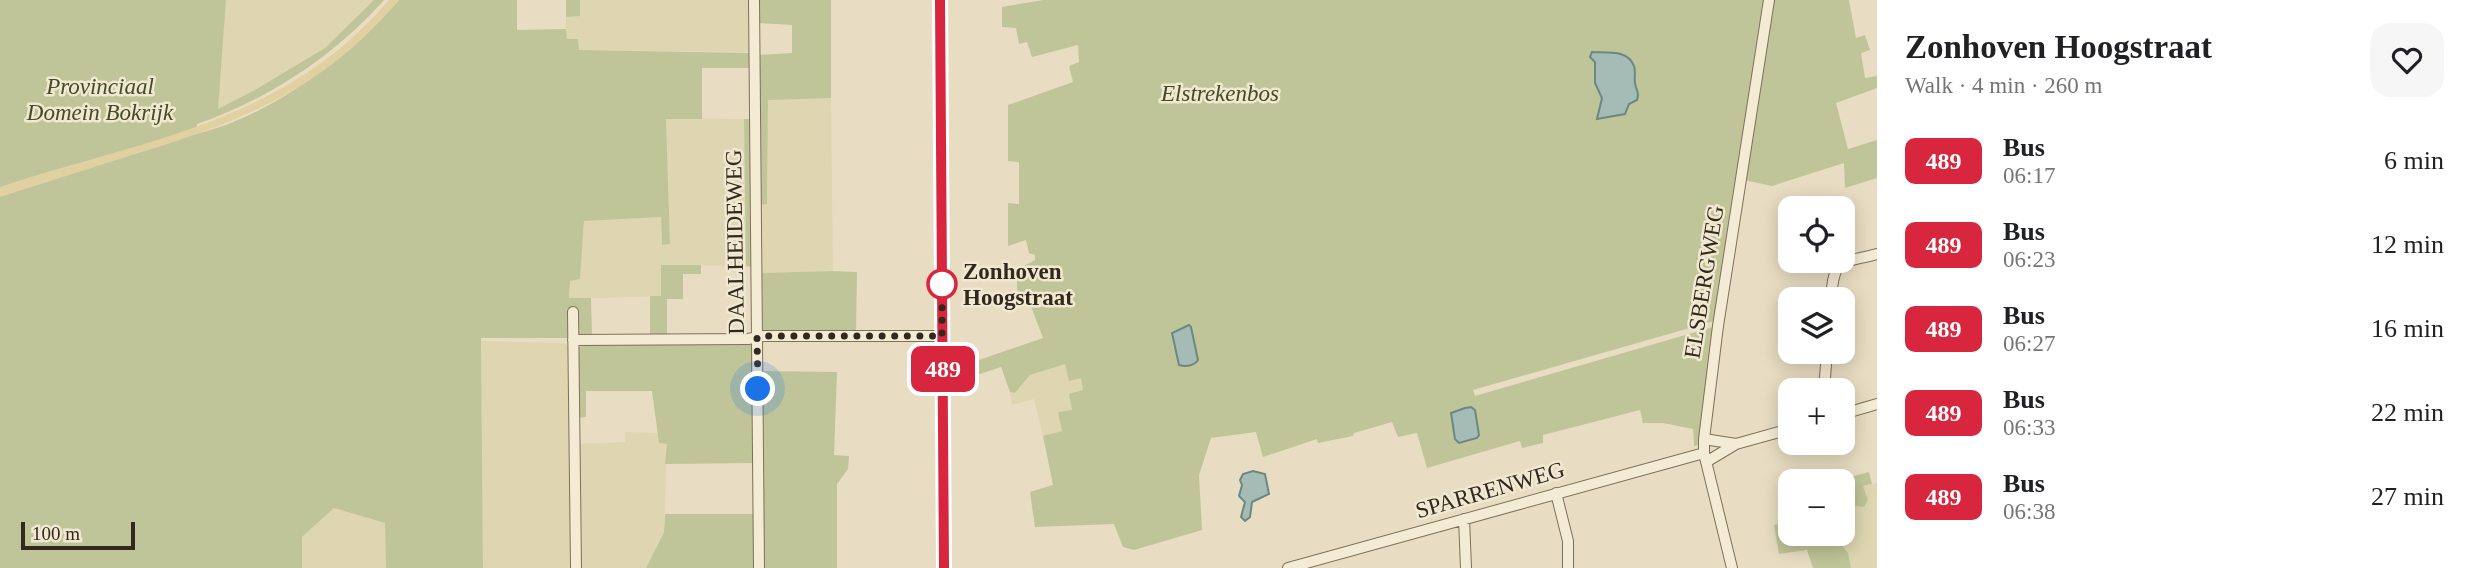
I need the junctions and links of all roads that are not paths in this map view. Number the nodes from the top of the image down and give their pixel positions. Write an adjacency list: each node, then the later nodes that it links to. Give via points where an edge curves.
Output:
1 (754, 0): 8 (street, DAALHEIDEWEG)
2 (940, 0): 7 (street)
3 (1769, 0): 13 (street, ELSBERGWEG)
4 (1877, 254): 5 (street, via 1837,267)
5 (1832, 287)
6 (573, 312): 9 (street)
7 (942, 336): 8 (street); 20 (street)
8 (757, 338): 9 (street); 19 (street, DAALHEIDEWEG)
9 (573, 340): 18 (street)
10 (1877, 404): 11 (street)
11 (1855, 410)
12 (1778, 432): 14 (street)
13 (1704, 439): 14 (street); 15 (street, ELSBERGWEG)
14 (1736, 444): 15 (street, SPARRENWEG)
15 (1705, 457): 16 (street, SPARRENWEG); 24 (street, ELSBERGWEG)
16 (1556, 493): 17 (street, SPARRENWEG); 23 (street, via 1568,541)
17 (1464, 519): 21 (street, SPARRENWEG); 22 (street)
18 (576, 568)
19 (759, 568)
20 (944, 568)
21 (1288, 568)
22 (1466, 568)
23 (1569, 568)
24 (1732, 568)

